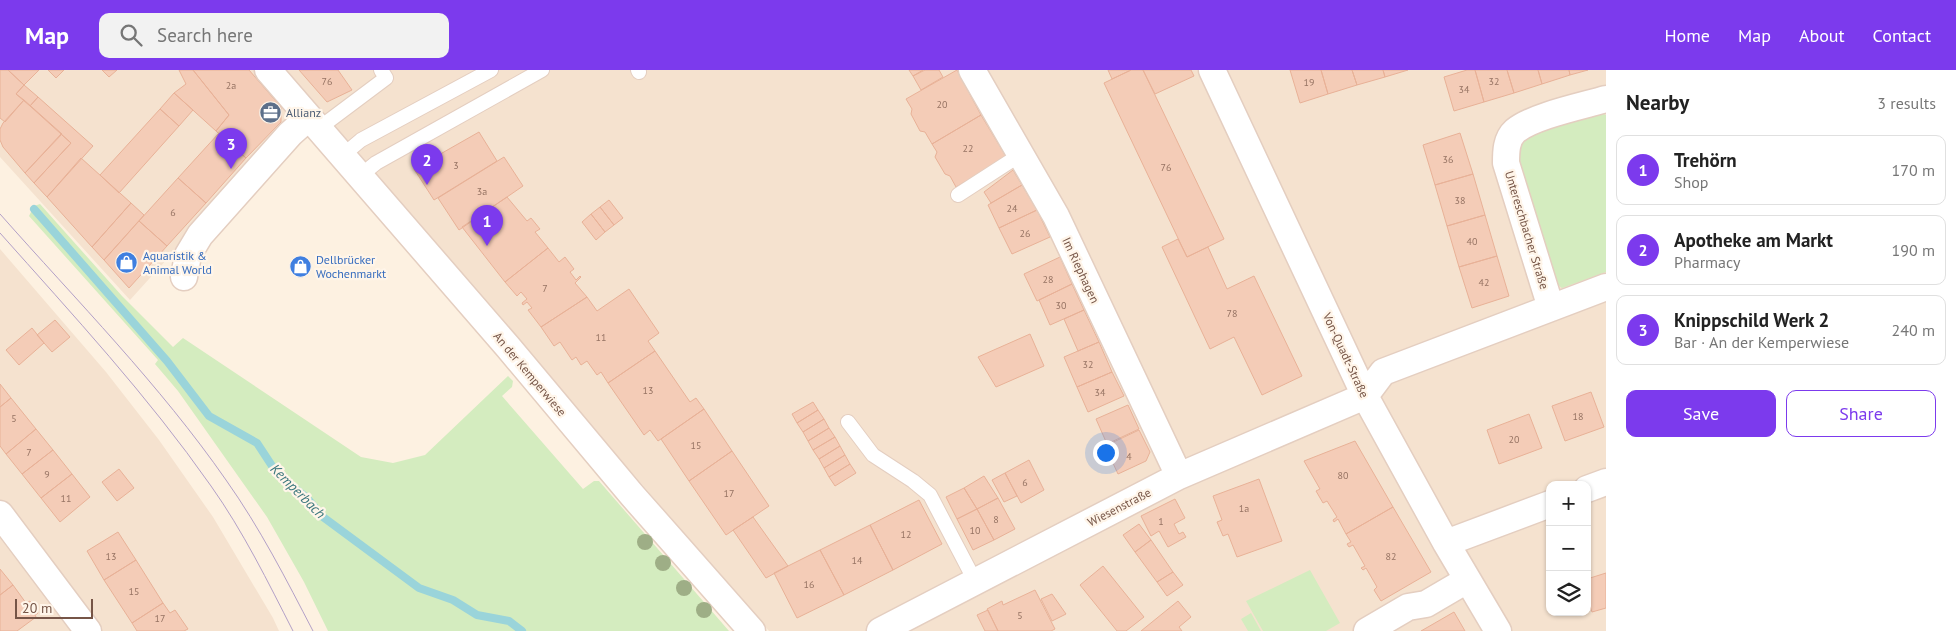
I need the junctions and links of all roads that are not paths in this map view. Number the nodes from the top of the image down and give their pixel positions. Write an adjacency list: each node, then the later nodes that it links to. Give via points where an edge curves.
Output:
1 (268, 70): 8 (street, An der Kemperwiese)
2 (381, 70): 8 (lane, via 386,78)
3 (491, 70): 10 (lane, via 361,140)
4 (542, 70): 11 (lane, via 376,162)
5 (972, 70): 9 (street, Im Riephagen)
6 (1212, 70): 16 (street, Von-Quadt-Straße)
7 (1606, 99): 15 (street, Untereschbacher Straße, via 1533,121 1514,132 1506,147 1506,163)
8 (313, 124): 10 (street, An der Kemperwiese); 13 (street, via 290,134 200,235 188,255)
9 (1020, 155): 12 (lane); 18 (street, Im Riephagen, via 1056,216)
10 (342, 156): 11 (street, An der Kemperwiese)
11 (360, 176): 27 (street, An der Kemperwiese)
12 (958, 195)
13 (184, 277)
14 (1606, 287): 15 (street)
15 (1551, 308): 16 (street, via 1383,372)
16 (1365, 396): 18 (street, Wiesenstraße); 23 (street, Von-Quadt-Straße)
17 (848, 422): 25 (lane, via 873,455 930,495)
18 (1179, 476): 25 (street, Wiesenstraße)
19 (1606, 482): 20 (street)
20 (1591, 488)
21 (1546, 506): 23 (street)
22 (0, 514): 26 (street)
23 (1446, 543): 24 (street, Von-Quadt-Straße)
24 (1467, 580): 29 (street, via 1426,604 1408,607); 30 (street, Von-Quadt-Straße)
25 (975, 581): 28 (street, Wiesenstraße)
26 (88, 631)
27 (752, 631)
28 (880, 631)
29 (1367, 631)
30 (1498, 631)

